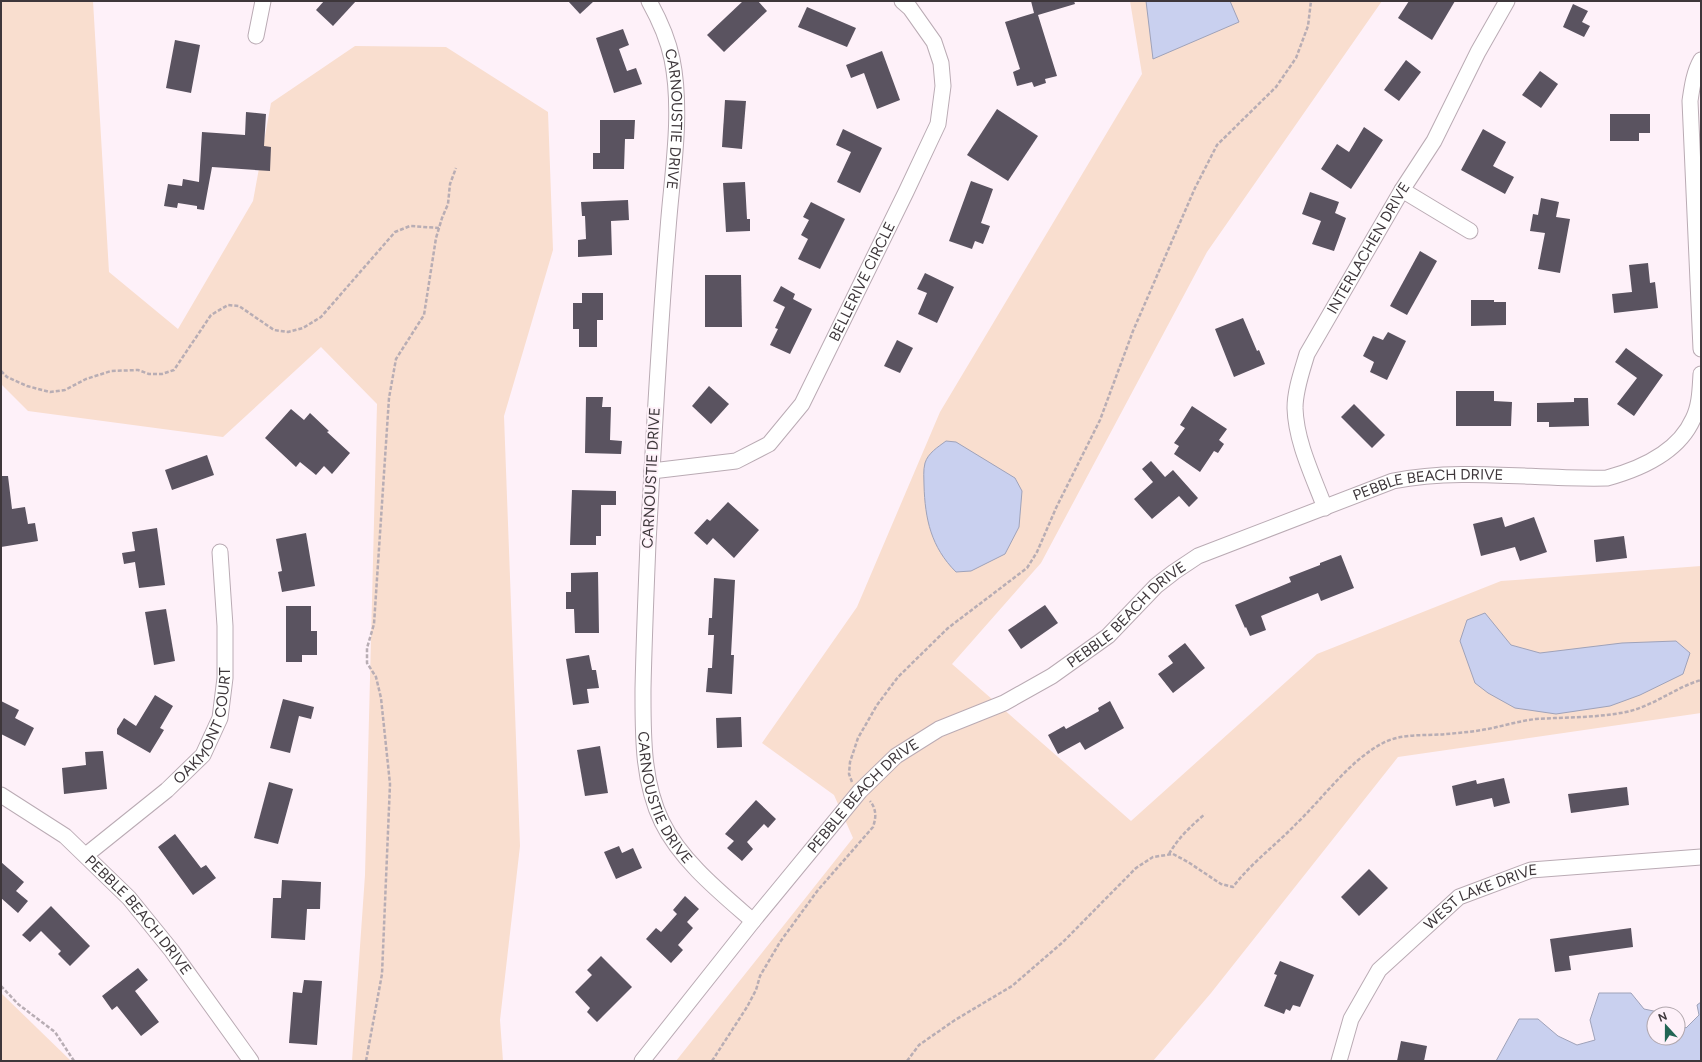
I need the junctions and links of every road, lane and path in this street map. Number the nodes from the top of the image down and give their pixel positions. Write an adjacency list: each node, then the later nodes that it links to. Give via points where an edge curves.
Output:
1 (263, 1): 6 (street)
2 (649, 1): 15 (street, CARNOUSTIE DRIVE, via 665,36 676,81 676,123 658,340)
3 (902, 1): 15 (street, BELLERIVE CIRCLE, via 934,42 941,63 943,86 938,124 802,404 769,444 736,461)
4 (1311, 1): 19 (path, via 1308,26 1296,58 1276,87 1217,145 1195,188 1133,331 1100,420 1027,568 948,628 898,677 877,705 858,738 850,762 849,774)
5 (1506, 1): 9 (street, INTERLACHEN DRIVE, via 1434,141)
6 (256, 36)
7 (1701, 60): 12 (street, via 1692,84 1690,101)
8 (456, 168): 10 (path, via 450,184 448,204)
9 (1402, 190): 11 (street); 16 (street, INTERLACHEN DRIVE, via 1307,354 1299,382 1295,407 1298,427)
10 (439, 228): 13 (path, via 410,226 395,232 321,317 303,328 288,332 274,330 239,306 228,305 211,315 174,370 162,374 149,374 138,370 111,370 65,390 50,392 7,378); 29 (path, via 424,315 396,359 388,398 374,624 367,648 367,663 376,677 381,698 390,784 382,974)
11 (1470, 231)
12 (1701, 349)
13 (1, 371)
14 (1701, 374): 16 (street, PEBBLE BEACH DRIVE, via 1699,401 1693,420 1677,442 1632,471 1607,478 1445,474 1415,477 1393,481)
15 (652, 471): 25 (street, CARNOUSTIE DRIVE, via 644,629 643,745 649,781 661,821 676,846 718,891)
16 (1325, 508): 19 (street, PEBBLE BEACH DRIVE, via 1198,556 1156,586 1108,636 1052,676 1004,703 939,729 896,756)
17 (220, 552): 23 (street, OAKMONT COURT, via 225,626 225,678 220,718 203,755 167,790)
18 (1701, 680): 22 (path, via 1651,705 1626,712 1535,720 1481,730 1408,736 1384,742 1366,754 1340,778 1233,887 1221,884 1188,862)
19 (860, 791): 25 (street, PEBBLE BEACH DRIVE); 31 (path, via 875,812 873,828 818,890 780,942 760,976 747,1008)
20 (1, 795): 23 (street, PEBBLE BEACH DRIVE, via 65,836)
21 (1205, 814): 22 (path, via 1187,828)
22 (1169, 854): 32 (path, via 1153,857 1136,868 1063,942 1012,986 919,1045)
23 (86, 855): 28 (street, PEBBLE BEACH DRIVE, via 129,898 158,933)
24 (1701, 856): 33 (street, WEST LAKE DRIVE, via 1531,870 1459,897 1379,970 1352,1019)
25 (753, 921): 30 (street, PEBBLE BEACH DRIVE)
26 (1, 986): 27 (path, via 18,1004 55,1032)
27 (74, 1061)
28 (251, 1061)
29 (366, 1061)
30 (642, 1061)
31 (712, 1061)
32 (907, 1061)
33 (1339, 1061)

